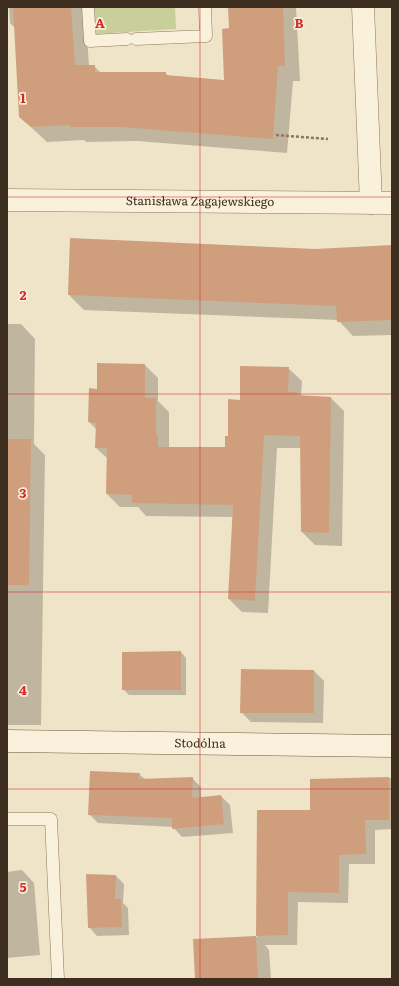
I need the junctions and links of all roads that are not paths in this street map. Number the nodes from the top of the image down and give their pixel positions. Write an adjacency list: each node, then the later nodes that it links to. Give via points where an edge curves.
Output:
1 (88, 7): 2 (lane, via 90,40 206,36)
2 (204, 7)
3 (363, 7): 5 (street)
4 (7, 200): 5 (street, Stanisława Zagajewskiego)
5 (382, 203)
6 (7, 741): 7 (street, Stodólna)
7 (392, 746)
8 (7, 819): 9 (lane, via 51,819)
9 (58, 979)

